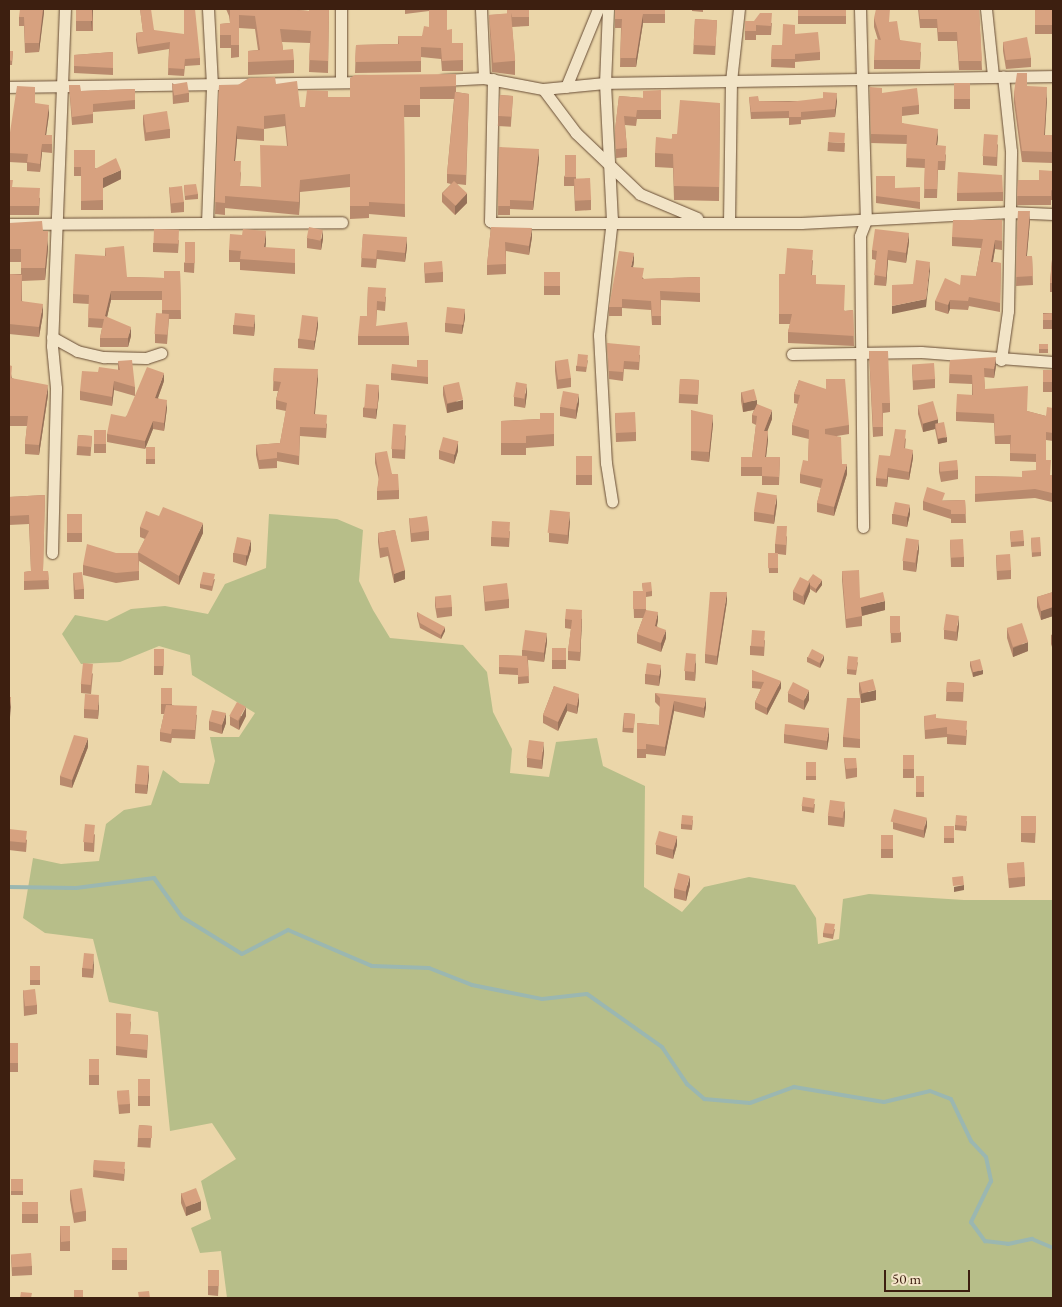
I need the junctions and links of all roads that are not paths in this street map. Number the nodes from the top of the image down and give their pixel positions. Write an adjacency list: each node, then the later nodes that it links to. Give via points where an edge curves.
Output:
1 (65, 9): 20 (street)
2 (208, 9): 19 (street)
3 (341, 9): 16 (street)
4 (481, 9): 13 (street)
5 (598, 9): 22 (street)
6 (608, 9): 18 (street)
7 (739, 9): 15 (street)
8 (860, 9): 12 (street)
9 (986, 9): 10 (street)
10 (998, 76): 11 (street); 12 (street); 25 (street, via 1011,151)
11 (1053, 76)
12 (864, 78): 15 (street); 28 (street)
13 (488, 79): 14 (street); 23 (street); 27 (street, via 490,221)
14 (426, 81)
15 (731, 81): 18 (street); 32 (street)
16 (341, 82): 17 (street); 19 (street)
17 (379, 82)
18 (605, 83): 22 (street); 24 (street)
19 (212, 85): 20 (street); 31 (street)
20 (61, 86): 21 (street); 34 (street)
21 (9, 87)
22 (566, 87): 23 (street)
23 (543, 89): 24 (street)
24 (610, 167): 27 (street); 30 (street, via 640,194)
25 (1009, 212): 26 (street); 28 (street); 39 (street, via 1008,311)
26 (1053, 214)
27 (612, 220): 30 (street); 41 (street, via 599,335 606,463)
28 (866, 220): 32 (street); 36 (street, via 860,236)
29 (342, 222): 31 (street)
30 (709, 222): 32 (street)
31 (207, 223): 34 (street)
32 (729, 223)
33 (9, 224): 34 (street)
34 (58, 225): 35 (street)
35 (52, 337): 37 (street, via 98,356 146,358); 43 (street, via 56,388)
36 (864, 352): 38 (street); 39 (street); 42 (street)
37 (160, 353)
38 (792, 354)
39 (1001, 360): 40 (street)
40 (1053, 362)
41 (612, 502)
42 (863, 527)
43 (52, 552)

